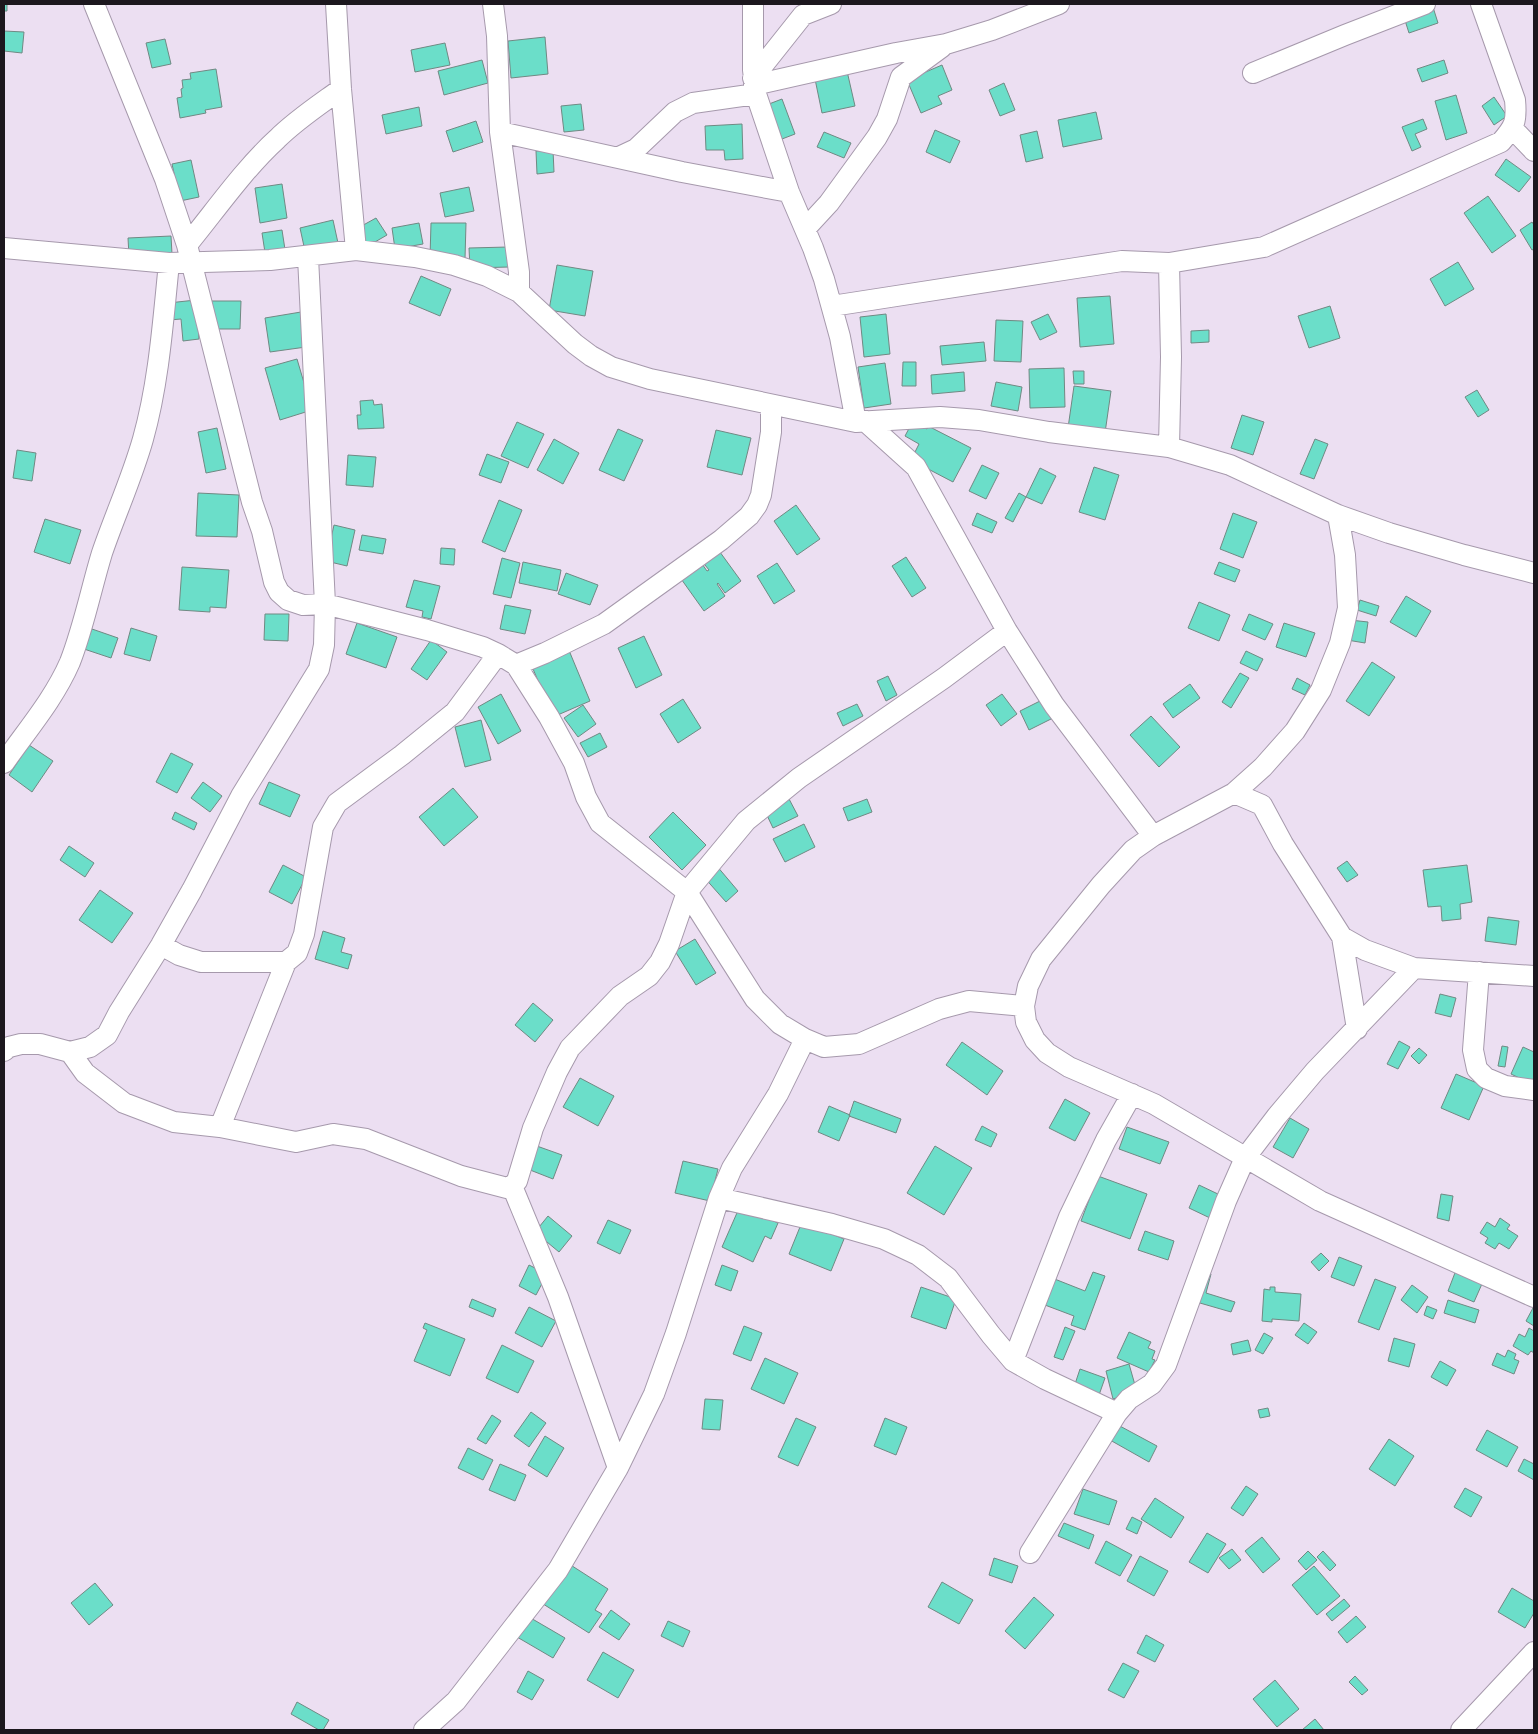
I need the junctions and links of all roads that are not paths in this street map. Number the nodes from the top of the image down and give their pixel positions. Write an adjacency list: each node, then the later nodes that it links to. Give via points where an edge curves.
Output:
1 (94, 4): 21 (street, via 165,179)
2 (336, 4): 12 (street)
3 (493, 4): 14 (street)
4 (753, 4): 11 (street)
5 (831, 4): 11 (street, via 803,15)
6 (1059, 4): 9 (street)
7 (1425, 4): 10 (street)
8 (1481, 4): 13 (street, via 1515,100 1517,117)
9 (946, 44): 11 (street); 18 (street, via 901,77 893,105 877,137 830,203)
10 (1253, 73)
11 (754, 86): 16 (street, via 693,103 675,112 636,149); 17 (street)
12 (341, 89): 20 (street); 21 (street, via 300,119 255,161)
13 (1513, 129): 15 (street); 24 (street, via 1501,142 1264,247)
14 (500, 132): 16 (street); 25 (street)
15 (1534, 151)
16 (619, 157): 17 (street)
17 (789, 192): 18 (street)
18 (805, 229): 26 (street)
19 (4, 248): 23 (street)
20 (356, 250): 22 (street); 25 (street, via 454,265 487,276)
21 (189, 254): 22 (street, via 270,260); 23 (street); 32 (street, via 274,582 288,600 303,605)
22 (308, 257): 32 (street)
23 (169, 263): 36 (street, via 155,376 143,438 86,613 69,662 53,692)
24 (1169, 263): 26 (street, via 1122,261); 29 (street)
25 (519, 292): 27 (street, via 575,344 611,367 650,379)
26 (832, 306): 28 (street)
27 (771, 405): 28 (street); 35 (street, via 771,432 761,495 749,516 721,540 604,624)
28 (861, 422): 29 (street, via 940,417 979,420); 33 (street, via 916,467)
29 (1169, 447): 30 (street, via 1230,465)
30 (1338, 515): 31 (street, via 1388,533); 37 (street, via 1345,555 1348,608 1340,643 1321,690 1295,731)
31 (1534, 572)
32 (325, 604): 34 (street, via 427,630); 43 (street, via 324,645 319,669 241,796)
33 (1007, 631): 40 (street, via 1054,705); 41 (street, via 799,778 746,821)
34 (498, 654): 35 (street); 44 (street, via 455,712 337,803 323,827 304,934 297,953)
35 (516, 665): 41 (street, via 574,763 586,797 600,823)
36 (4, 763)
37 (1263, 768): 38 (street); 39 (street)
38 (1234, 793): 39 (street); 40 (street)
39 (1262, 805): 42 (street)
40 (1153, 836): 48 (street, via 1133,850 1101,885 1041,959 1028,986)
41 (687, 892): 50 (street, via 756,999 780,1024); 57 (street, via 660,962 649,976 620,996 570,1048 533,1128 517,1181)
42 (1342, 937): 45 (street, via 1365,950); 49 (street)
43 (161, 945): 44 (street, via 201,962); 52 (street, via 107,1035 90,1047)
44 (286, 962): 55 (street)
45 (1414, 968): 46 (street); 49 (street)
46 (1479, 972): 47 (street); 53 (street, via 1473,1050 1477,1070 1505,1086)
47 (1534, 976)
48 (1024, 1006): 50 (street, via 969,1001 939,1009 859,1044 824,1047); 54 (street, via 1026,1022 1035,1040 1048,1053 1069,1067)
49 (1357, 1029): 56 (street, via 1315,1071)
50 (805, 1039): 58 (street, via 778,1094 732,1168)
51 (5, 1044): 52 (street, via 40,1044)
52 (70, 1052): 55 (street, via 85,1073 124,1104 174,1122)
53 (1534, 1090)
54 (1132, 1094): 56 (street); 60 (street, via 1069,1218)
55 (220, 1127): 57 (street, via 296,1142 333,1134 366,1139 461,1176 507,1188)
56 (1245, 1158): 59 (street, via 1320,1201); 61 (street, via 1166,1366 1152,1384)
57 (512, 1186): 62 (street, via 558,1298)
58 (719, 1198): 60 (street, via 832,1224 884,1239 918,1255 948,1278); 62 (street, via 654,1394)
59 (1534, 1298)
60 (1013, 1361): 61 (street)
61 (1117, 1413): 63 (street)
62 (618, 1468): 65 (street, via 558,1570 456,1701)
63 (1030, 1553)
64 (1534, 1652): 66 (street)
65 (424, 1730)
66 (1461, 1730)

